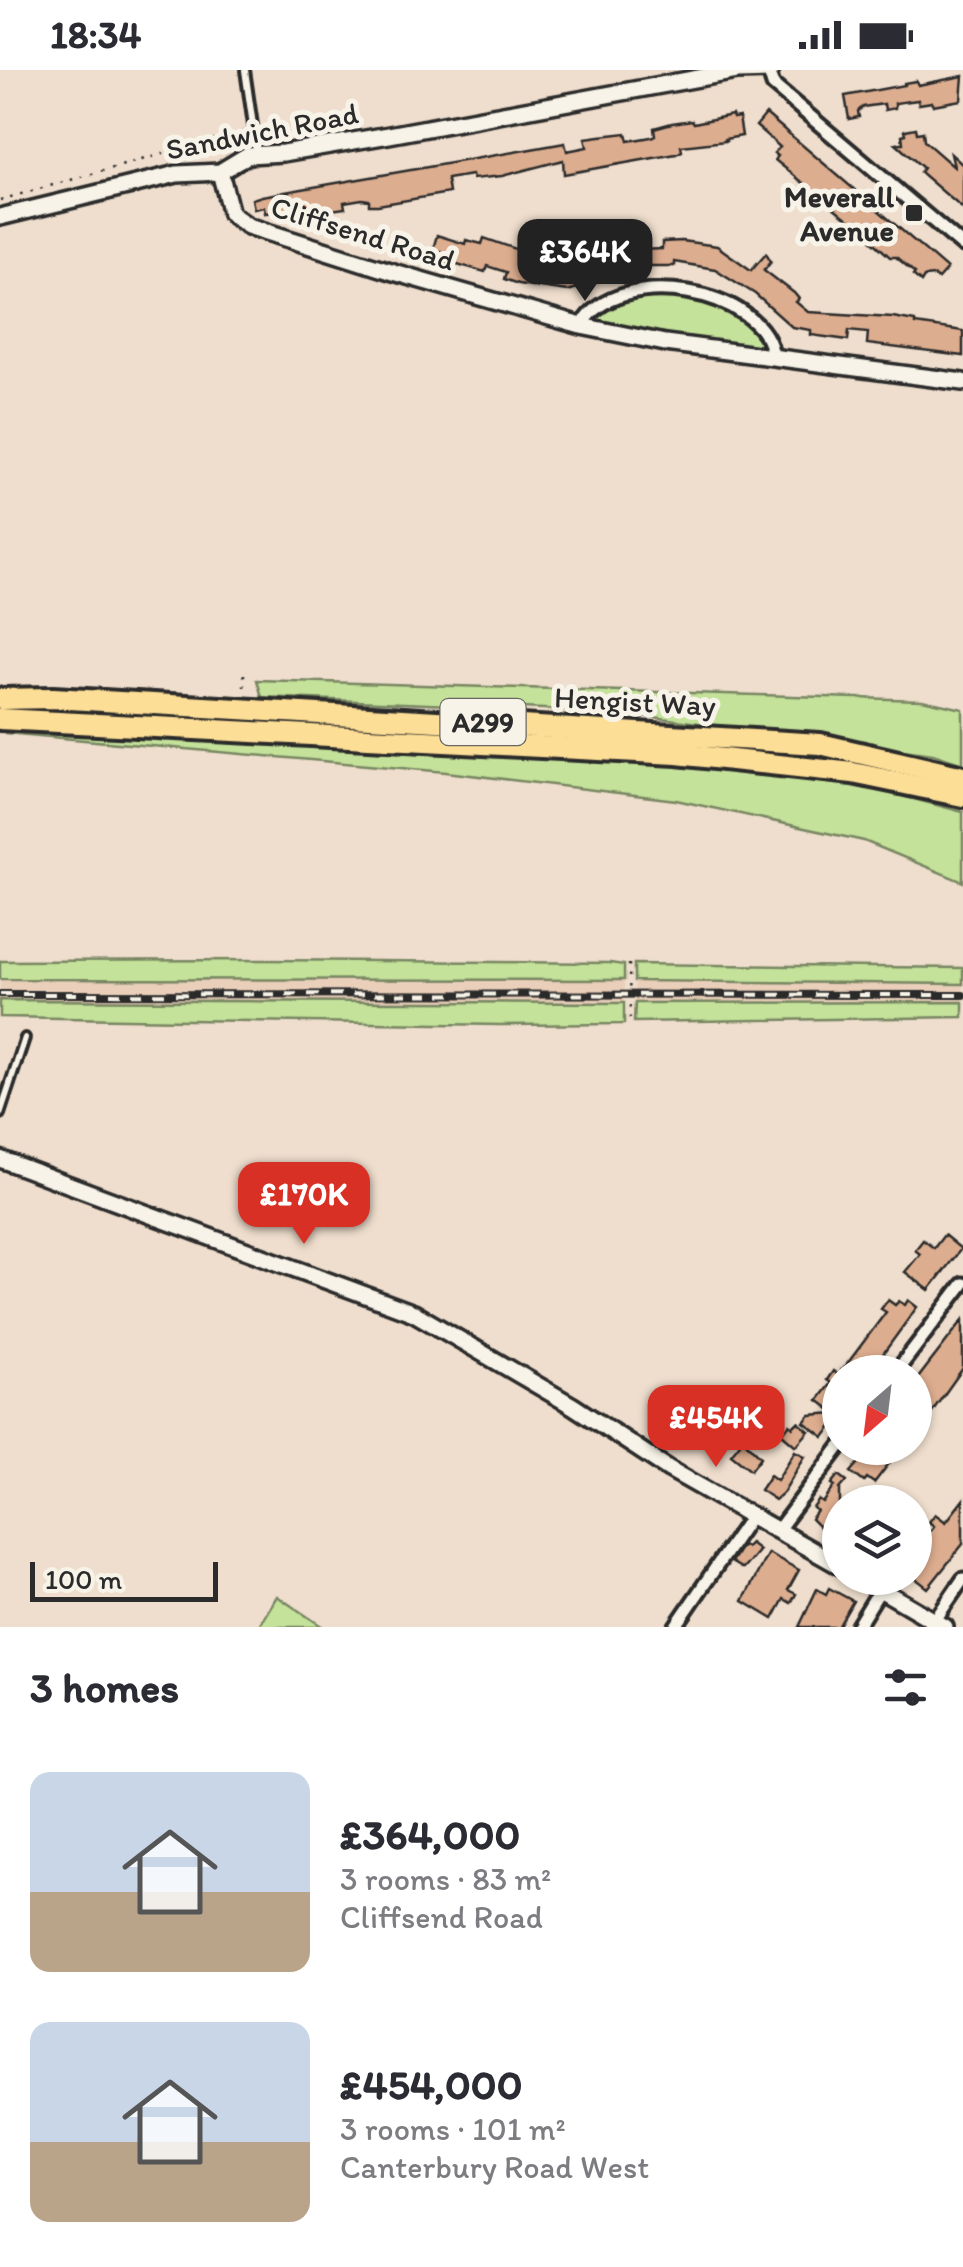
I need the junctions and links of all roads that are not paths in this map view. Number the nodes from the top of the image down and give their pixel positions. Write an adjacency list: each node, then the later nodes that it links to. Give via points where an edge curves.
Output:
1 (244, 70): 3 (lane)
2 (770, 71): 3 (street, Sandwich Road, via 737,71); 6 (street, via 773,84)
3 (257, 154): 4 (street, Sandwich Road)
4 (220, 172): 5 (street, Sandwich Road, via 177,174); 7 (street, Cliffsend Road, via 231,214 248,226)
5 (0, 216)
6 (963, 246)
7 (581, 326): 8 (street, Cliffsend Road); 8 (street, via 602,304 627,294 685,291 713,298 757,326)
8 (773, 357): 9 (street, Cliffsend Road)
9 (963, 382)
10 (0, 700): 12 (highway, Hengist Way / A299, via 245,708 820,744)
11 (0, 718): 13 (highway, Hengist Way / A299, via 678,754 853,773)
12 (963, 777)
13 (963, 796)
14 (25, 1038): 15 (lane)
15 (0, 1114)
16 (0, 1159): 20 (street, via 414,1313)
17 (963, 1284): 18 (street)
18 (909, 1355)
19 (826, 1465): 21 (street)
20 (751, 1516): 21 (street); 27 (street)
21 (777, 1531): 22 (street)
22 (822, 1556)
23 (963, 1579): 26 (street)
24 (877, 1595): 28 (street)
25 (893, 1595): 26 (street)
26 (940, 1623)
27 (675, 1627)
28 (857, 1627)

